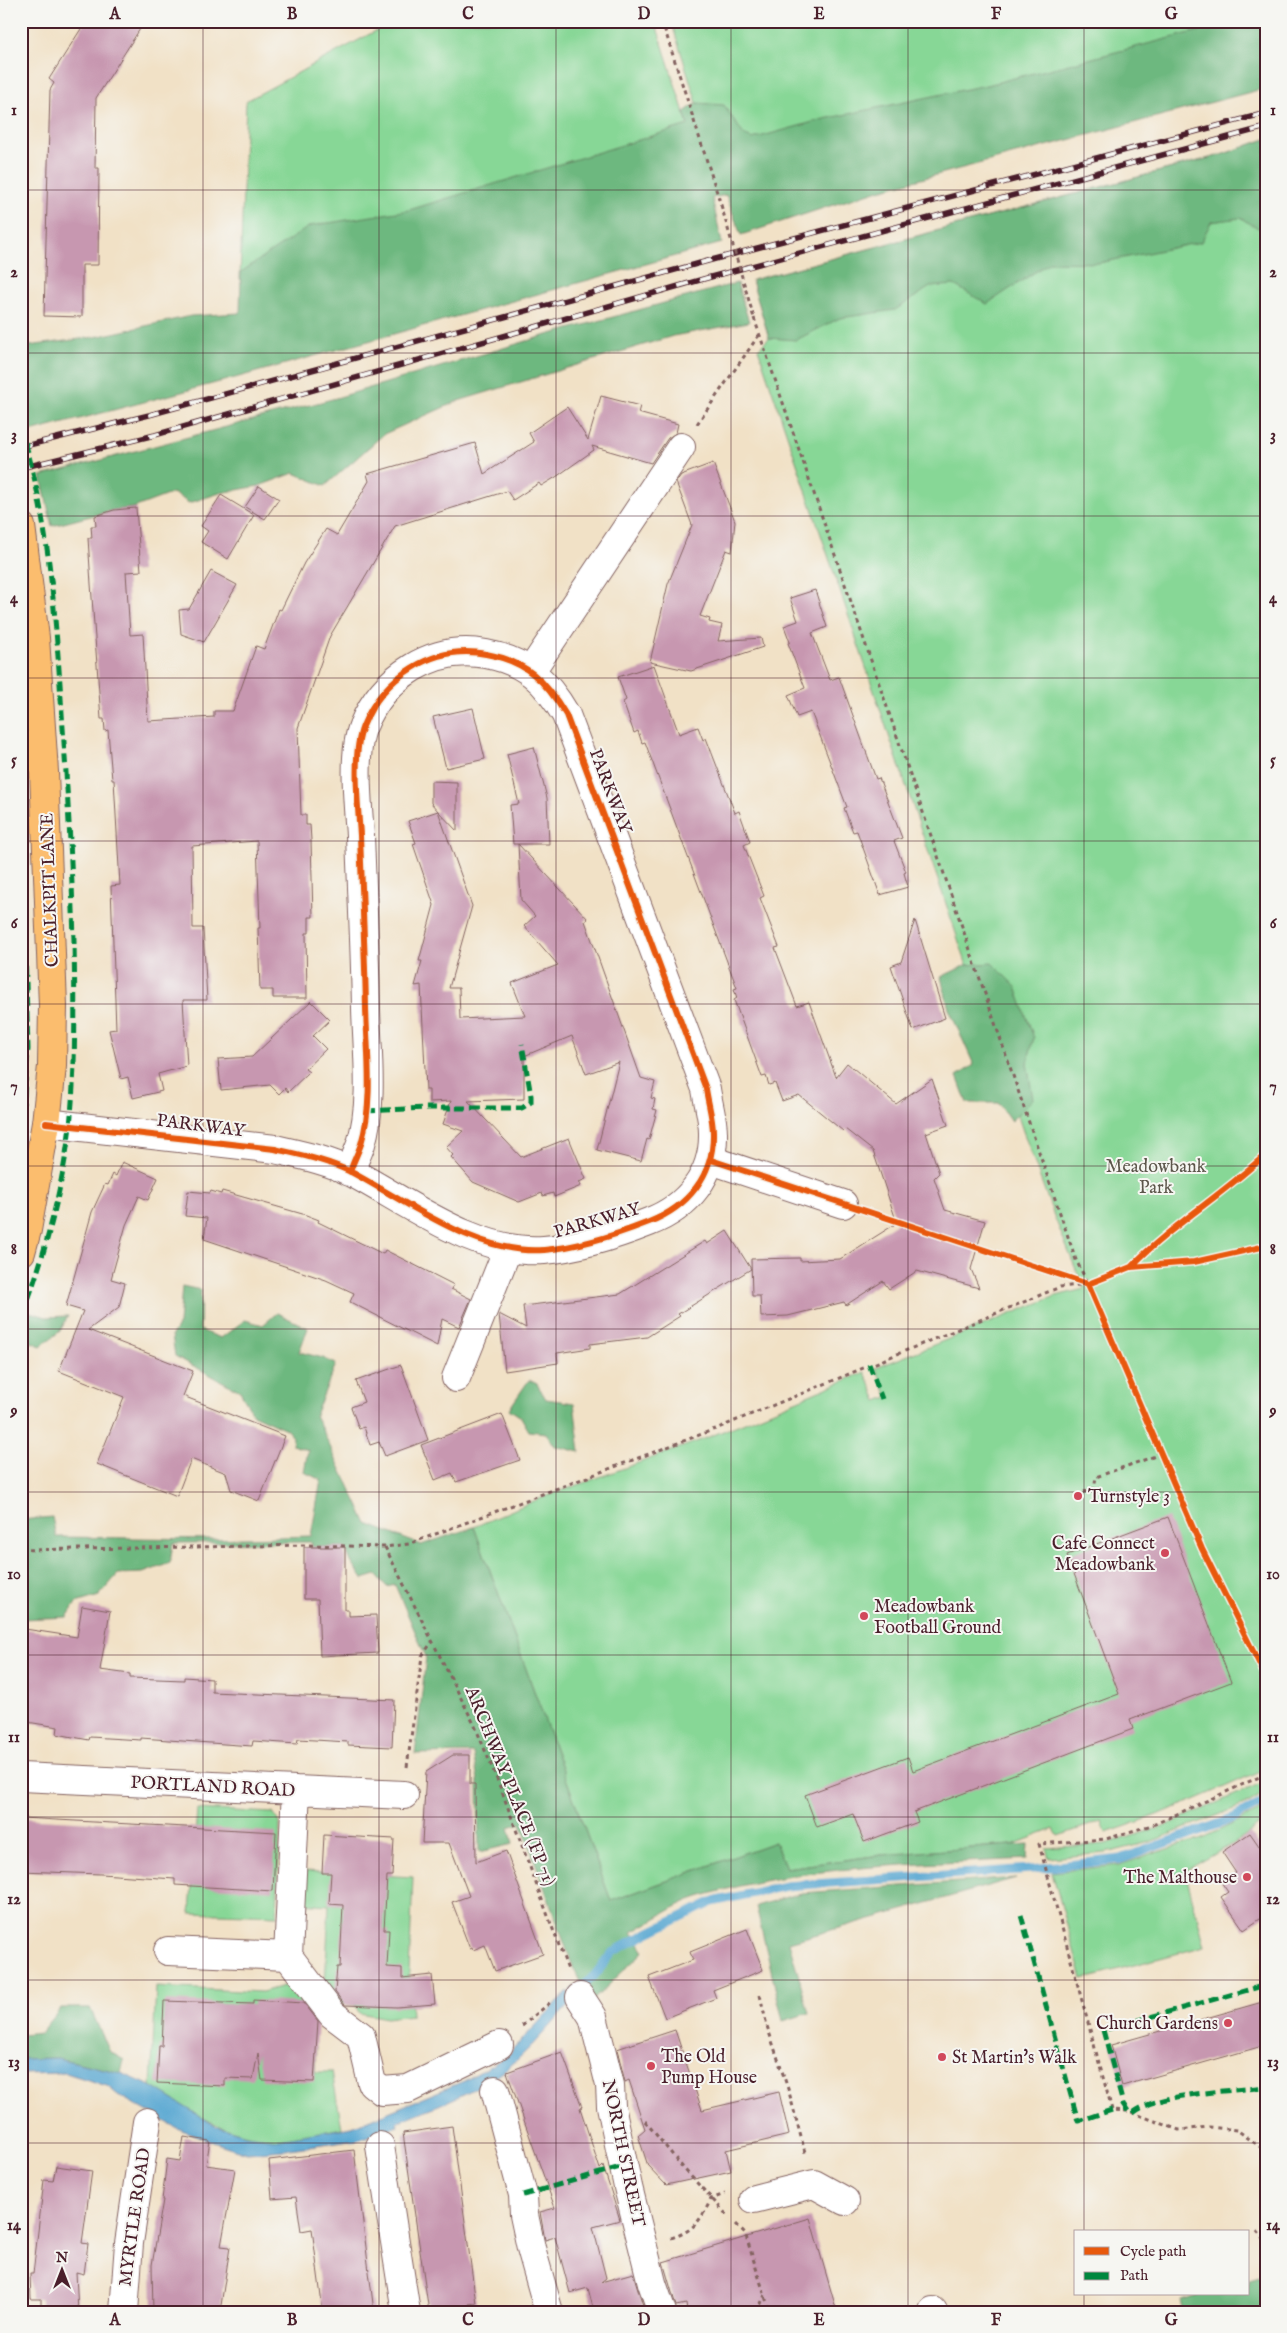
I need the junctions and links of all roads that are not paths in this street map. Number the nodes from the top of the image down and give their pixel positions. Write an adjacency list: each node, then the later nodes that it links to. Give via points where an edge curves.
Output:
1 (681, 447): 3 (street)
2 (22, 531): 4 (main road, CHALKPIT LANE, via 35,638 44,772 53,1006 52,1066)
3 (531, 671): 5 (street, PARKWAY, via 552,690 566,715 706,1088 713,1132); 6 (street, PARKWAY, via 505,657 468,651 433,656 406,671 380,698 363,726 358,753 358,801 368,1098 361,1143)
4 (46, 1123): 6 (street, PARKWAY, via 275,1149 310,1157); 9 (main road, CHALKPIT LANE)
5 (711, 1160): 7 (street); 8 (street, PARKWAY, via 699,1184 682,1202 658,1218 576,1246 542,1250)
6 (350, 1172): 8 (street, PARKWAY, via 453,1229)
7 (843, 1204)
8 (508, 1248): 10 (street)
9 (21, 1252)
10 (456, 1378)
11 (21, 1777): 12 (street, PORTLAND ROAD)
12 (296, 1790): 13 (street, PORTLAND ROAD); 15 (street)
13 (404, 1795)
14 (168, 1951): 15 (street)
15 (288, 1956): 17 (street, via 332,2014 361,2036 372,2083 382,2091 408,2089)
16 (569, 1988): 26 (street, NORTH STREET, via 593,2017 610,2084 611,2106 628,2187)
17 (499, 2045)
18 (495, 2090): 25 (street, via 523,2194 531,2248)
19 (147, 2122): 23 (street, MYRTLE ROAD, via 129,2243)
20 (380, 2146): 24 (street)
21 (754, 2199): 22 (street, via 814,2184)
22 (845, 2201)
23 (124, 2312)
24 (406, 2312)
25 (549, 2312)
26 (662, 2312)

